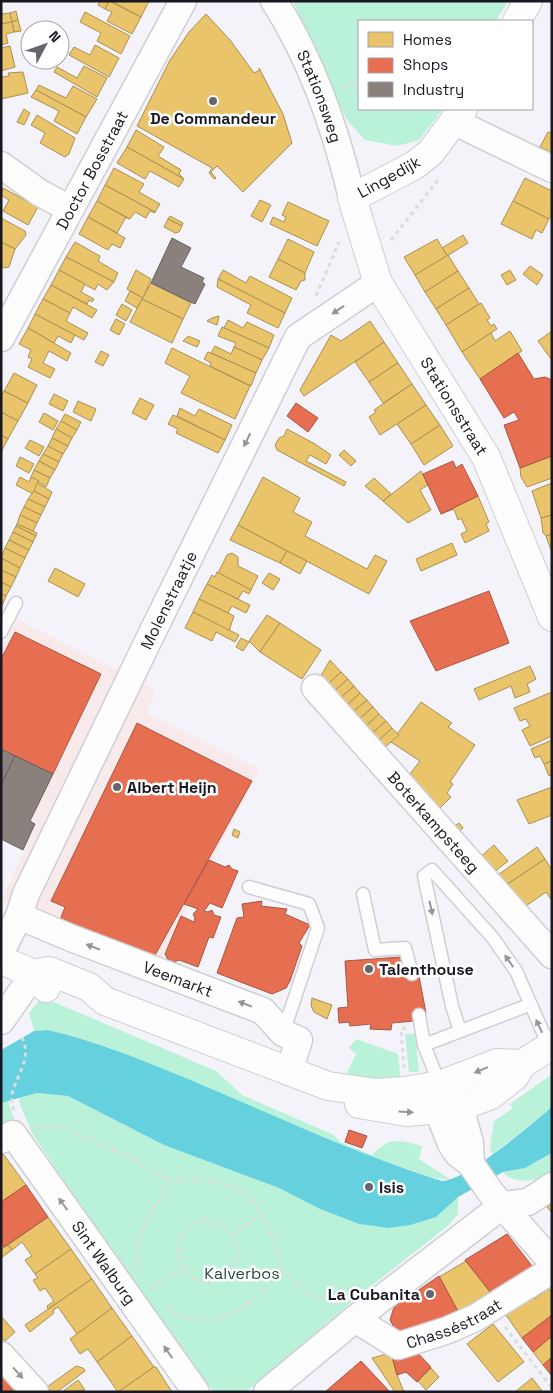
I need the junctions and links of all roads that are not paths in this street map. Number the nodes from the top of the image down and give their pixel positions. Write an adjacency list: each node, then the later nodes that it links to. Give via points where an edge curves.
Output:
1 (183, 1): 9 (street, Doctor Bosstraat)
2 (274, 1): 8 (street, Stationsweg, via 293,30 308,66 340,148)
3 (528, 1): 4 (street)
4 (518, 20)
5 (459, 116): 7 (street); 8 (street, Lingedijk, via 431,152 415,165)
6 (1, 165): 9 (street, via 40,193)
7 (552, 169)
8 (352, 198): 10 (street, Stationsstraat)
9 (70, 209): 11 (street, Doctor Bosstraat)
10 (375, 274): 13 (street, Stationsstraat, via 486,457); 18 (street, Molenstraatje, one-way to 18, via 298,338 146,644 26,894)
11 (1, 338)
12 (16, 603): 14 (lane)
13 (552, 617)
14 (1, 632)
15 (315, 688): 20 (street, Boterkampsteeg)
16 (249, 888): 28 (lane, via 309,904 318,928)
17 (362, 894): 23 (lane, via 375,950 405,948)
18 (19, 916): 19 (street, Molenstraatje); 28 (street, Veemarkt, one-way to 18, via 264,1011)
19 (1, 952)
20 (552, 955)
21 (1, 960): 22 (street)
22 (34, 974): 25 (street); 31 (street, via 46,988 57,993 81,1001 105,1001)
23 (412, 974)
24 (529, 1005): 27 (lane); 27 (lane, one-way to 27, via 516,971 493,938 432,870 424,876); 30 (lane, one-way to 24)
25 (1, 1021)
26 (420, 1021): 29 (lane)
27 (460, 1031): 29 (lane)
28 (283, 1033): 31 (street, Veemarkt, via 299,1040)
29 (424, 1044): 32 (lane)
30 (550, 1046): 32 (street, via 522,1064 497,1063)
31 (308, 1079): 32 (street, via 376,1093 405,1091); 32 (street, one-way to 32, via 344,1099 379,1109 408,1112)
32 (446, 1101): 35 (street, via 451,1144 471,1164)
33 (15, 1134): 41 (street, Sint Walburg, one-way to 33)
34 (552, 1186): 35 (street, via 528,1202)
35 (497, 1199): 36 (street); 38 (street)
36 (552, 1262)
37 (552, 1270): 38 (street, Chasséstraat, via 448,1330 398,1346)
38 (355, 1319): 42 (street)
39 (1, 1355): 40 (street, one-way to 40)
40 (35, 1392)
41 (196, 1392)
42 (267, 1392)

